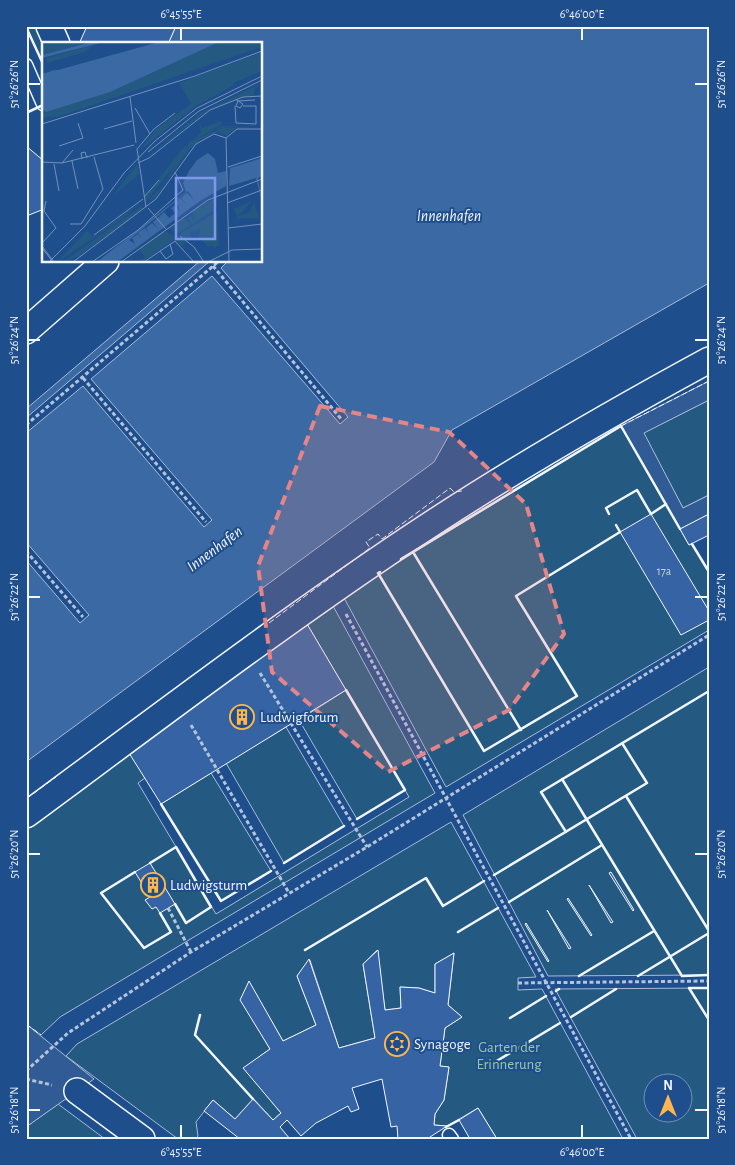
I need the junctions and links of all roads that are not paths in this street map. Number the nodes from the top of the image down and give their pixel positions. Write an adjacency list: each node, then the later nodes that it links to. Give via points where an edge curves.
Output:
1 (49, 26): 2 (street)
2 (56, 42)
3 (26, 65): 4 (lane)
4 (42, 102)
5 (105, 262): 6 (street)
6 (26, 331)
7 (709, 360): 8 (street, via 509,474 408,539)
8 (26, 815)
9 (77, 1091): 10 (street)
10 (142, 1139)

